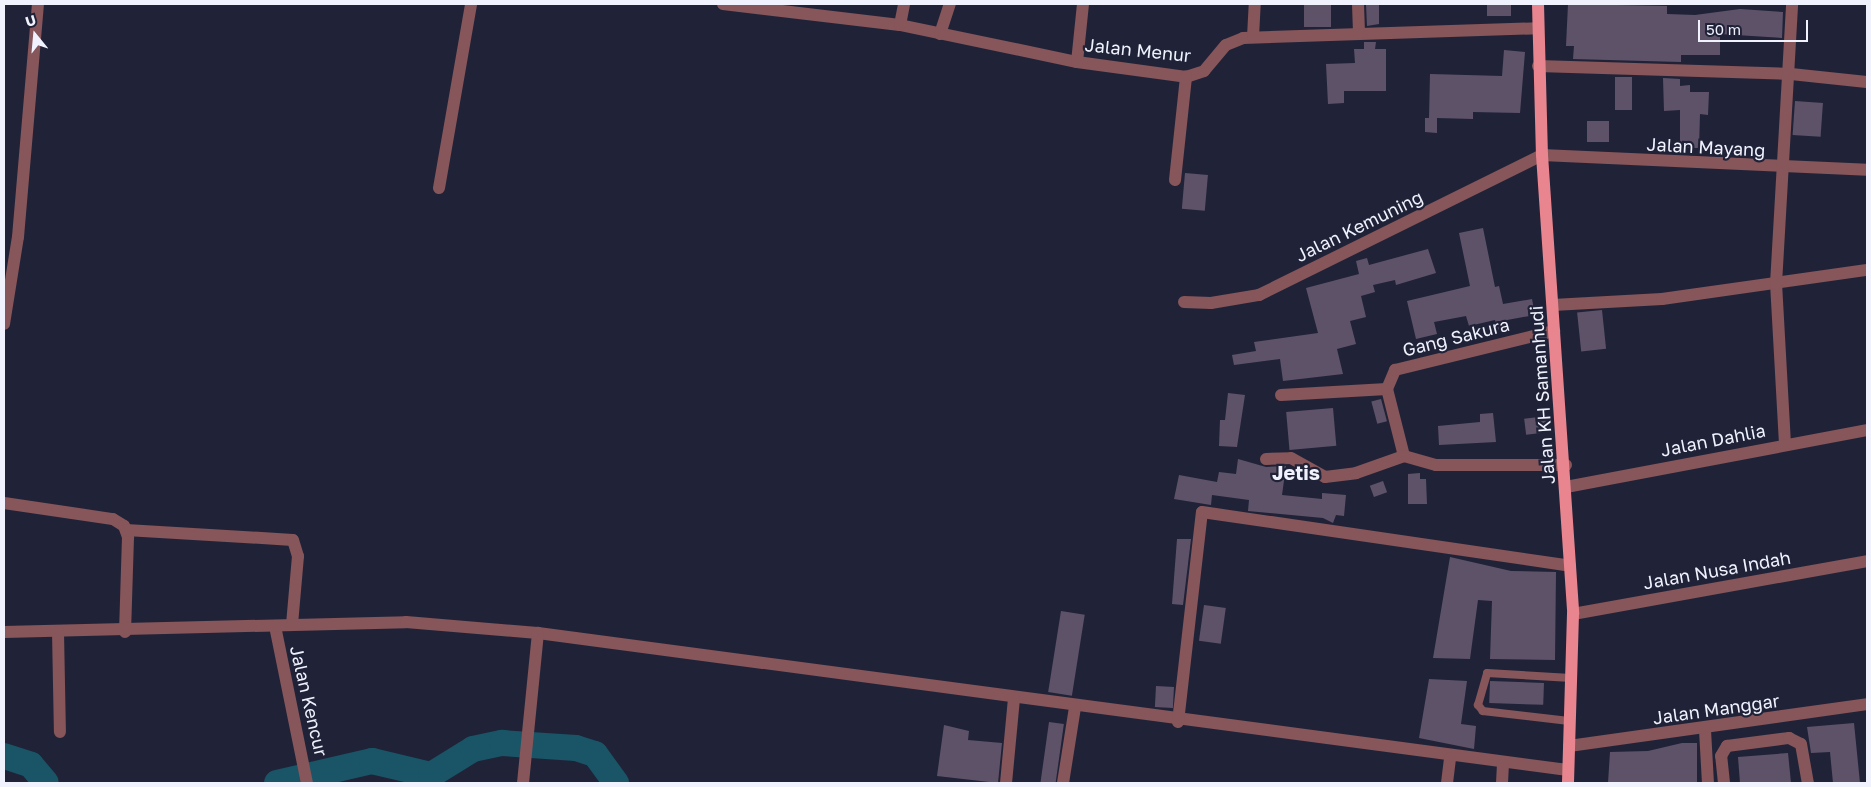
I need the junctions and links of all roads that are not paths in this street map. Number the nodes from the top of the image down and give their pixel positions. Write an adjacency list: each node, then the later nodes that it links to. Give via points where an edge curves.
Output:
1 (38, 4): 30 (street, via 18,237)
2 (472, 4): 25 (street)
3 (723, 4): 11 (street, Jalan Menur)
4 (904, 4): 11 (street)
5 (950, 4): 14 (street)
6 (1084, 4): 16 (street)
7 (1255, 4): 15 (street)
8 (1358, 4): 13 (street)
9 (1538, 4): 12 (main road, Jalan KH Samanhudi)
10 (1792, 4): 18 (street)
11 (900, 25): 14 (street, Jalan Menur)
12 (1538, 28): 13 (street, Jalan Menur); 17 (main road, Jalan KH Samanhudi)
13 (1359, 33): 15 (street, Jalan Menur)
14 (940, 34): 16 (street, Jalan Menur)
15 (1253, 37): 19 (street, Jalan Menur, via 1226,45 1204,72)
16 (1077, 62): 19 (street, Jalan Menur)
17 (1538, 66): 18 (street); 21 (main road, Jalan KH Samanhudi)
18 (1791, 74): 20 (street); 22 (street)
19 (1186, 77): 24 (street)
20 (1867, 82)
21 (1542, 155): 22 (street, Jalan Mayang); 28 (street, Jalan Kemuning, via 1259,295 1211,304); 29 (main road, Jalan KH Samanhudi)
22 (1784, 169): 23 (street, Jalan Mayang); 27 (street)
23 (1867, 170)
24 (1175, 180)
25 (439, 188)
26 (1867, 270): 27 (street)
27 (1776, 284): 29 (street, via 1662,299); 35 (street)
28 (1184, 302)
29 (1553, 305): 31 (main road, Jalan KH Samanhudi)
30 (4, 324)
31 (1554, 331): 32 (street, Gang Sakura, via 1395,370); 38 (main road, Jalan KH Samanhudi)
32 (1387, 389): 33 (street); 36 (street)
33 (1281, 395)
34 (1867, 430): 35 (street, Jalan Dahlia)
35 (1785, 444): 39 (street, Jalan Dahlia)
36 (1404, 456): 37 (street, via 1334,477 1312,472 1291,458); 38 (street, via 1436,465)
37 (1266, 459)
38 (1566, 464): 39 (main road, Jalan KH Samanhudi)
39 (1566, 487): 43 (main road, Jalan KH Samanhudi)
40 (4, 503): 41 (street, via 113,519)
41 (126, 530): 46 (street, via 288,536 298,544); 49 (street)
42 (1867, 561): 44 (street, Jalan Nusa Indah)
43 (1570, 566): 44 (main road, Jalan KH Samanhudi); 56 (street, via 1202,512)
44 (1573, 614): 51 (main road, Jalan KH Samanhudi)
45 (275, 626): 46 (street); 49 (street); 63 (street, Jalan Kencur, via 287,697 306,760)
46 (292, 626): 50 (street, via 406,622)
47 (4, 632): 48 (street)
48 (58, 632): 49 (street); 58 (street)
49 (125, 632)
50 (538, 633): 52 (street); 64 (street)
51 (1571, 678): 55 (main road, Jalan KH Samanhudi); 55 (lane, via 1487,673 1478,705 1483,712)
52 (1014, 698): 54 (street); 65 (street)
53 (1867, 704): 57 (street, Jalan Manggar)
54 (1075, 706): 56 (street); 66 (street)
55 (1570, 721): 59 (main road, Jalan KH Samanhudi)
56 (1178, 722): 60 (street)
57 (1705, 730): 59 (street, Jalan Manggar); 69 (street)
58 (60, 732)
59 (1569, 746): 62 (main road, Jalan KH Samanhudi)
60 (1450, 758): 61 (street); 67 (street)
61 (1503, 765): 62 (street); 68 (street)
62 (1568, 777)
63 (308, 783)
64 (522, 783)
65 (1006, 783)
66 (1063, 783)
67 (1447, 783)
68 (1502, 783)
69 (1708, 783)
70 (1724, 783): 71 (street, via 1721,756 1727,746 1789,738 1801,744)
71 (1808, 783)

